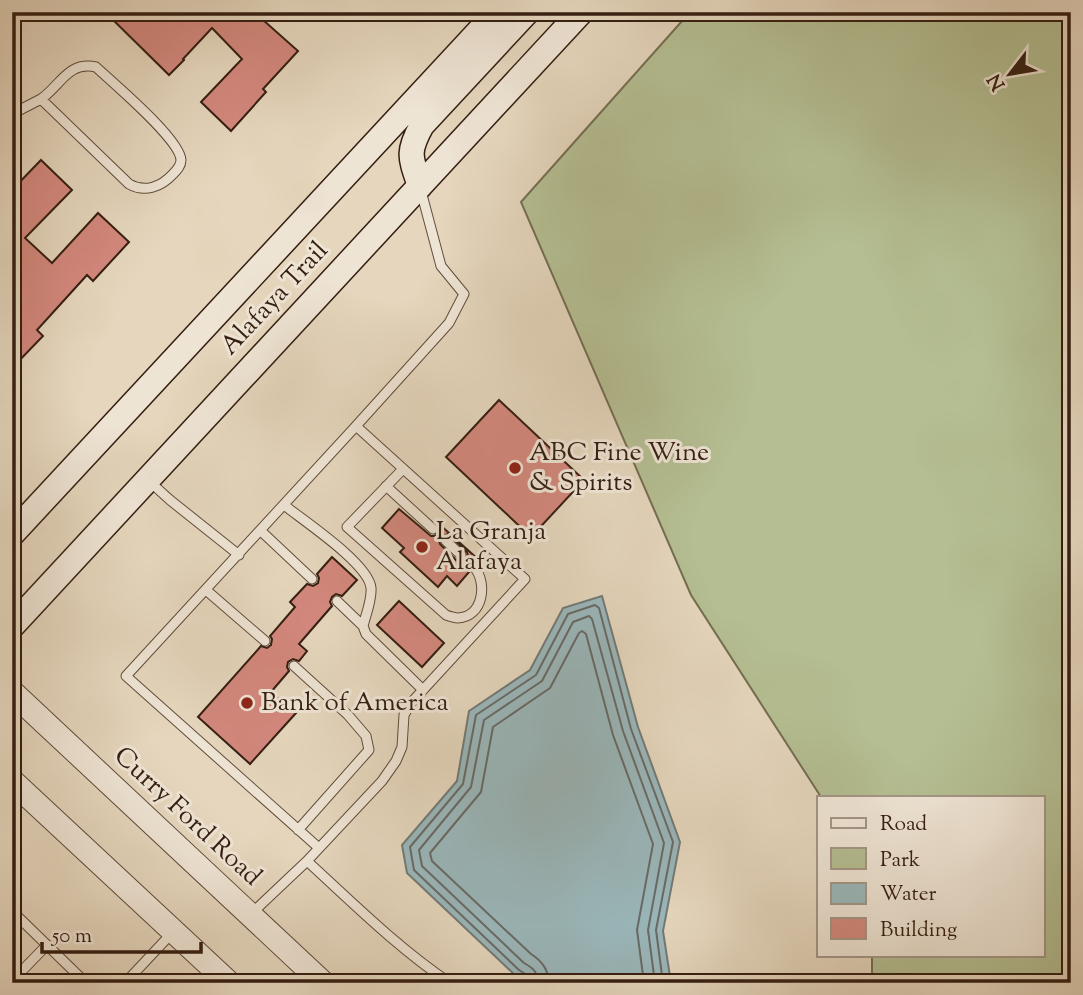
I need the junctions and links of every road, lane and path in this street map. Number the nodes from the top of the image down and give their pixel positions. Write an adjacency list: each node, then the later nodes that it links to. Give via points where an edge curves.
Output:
1 (497, 12): 14 (main road, Alafaya Trail)
2 (527, 12): 6 (main road, via 422,125 412,143 411,160)
3 (581, 12): 6 (main road, Alafaya Trail)
4 (37, 101): 4 (lane, via 128,184 152,188 179,168 180,156 169,137 96,67 75,68); 5 (lane)
5 (12, 114)
6 (420, 186): 7 (lane, via 441,266 464,294 449,323); 9 (main road, Alafaya Trail)
7 (356, 426): 8 (lane); 11 (lane)
8 (403, 469): 10 (lane); 26 (lane, via 525,579)
9 (148, 480): 16 (lane); 23 (main road, Alafaya Trail)
10 (386, 486): 12 (lane); 18 (lane, via 347,527 446,615 467,615 481,598 481,578)
11 (284, 505): 13 (lane); 22 (lane, via 352,559 369,579 370,599)
12 (433, 529)
13 (261, 531): 16 (lane); 19 (lane)
14 (12, 534)
15 (446, 541): 17 (lane)
16 (239, 555): 20 (lane)
17 (461, 555)
18 (474, 567)
19 (312, 579)
20 (206, 590): 24 (lane); 29 (lane, via 126,676)
21 (337, 601): 22 (lane)
22 (363, 625): 26 (lane, via 366,635)
23 (12, 626)
24 (265, 641)
25 (294, 666): 29 (lane, via 348,715 366,736 369,750)
26 (423, 690): 30 (lane, via 404,715 402,747 396,761)
27 (12, 692): 33 (street, Curry Ford Road)
28 (12, 781): 34 (street)
29 (298, 830): 30 (lane)
30 (319, 849): 31 (lane)
31 (307, 861): 33 (lane); 41 (lane, via 368,918)
32 (12, 911): 35 (lane)
33 (251, 915): 40 (street, Curry Ford Road)
34 (174, 931): 38 (lane); 39 (street)
35 (47, 945): 36 (lane); 37 (lane)
36 (12, 981)
37 (86, 983)
38 (125, 983)
39 (229, 983)
40 (323, 983)
41 (450, 983)

